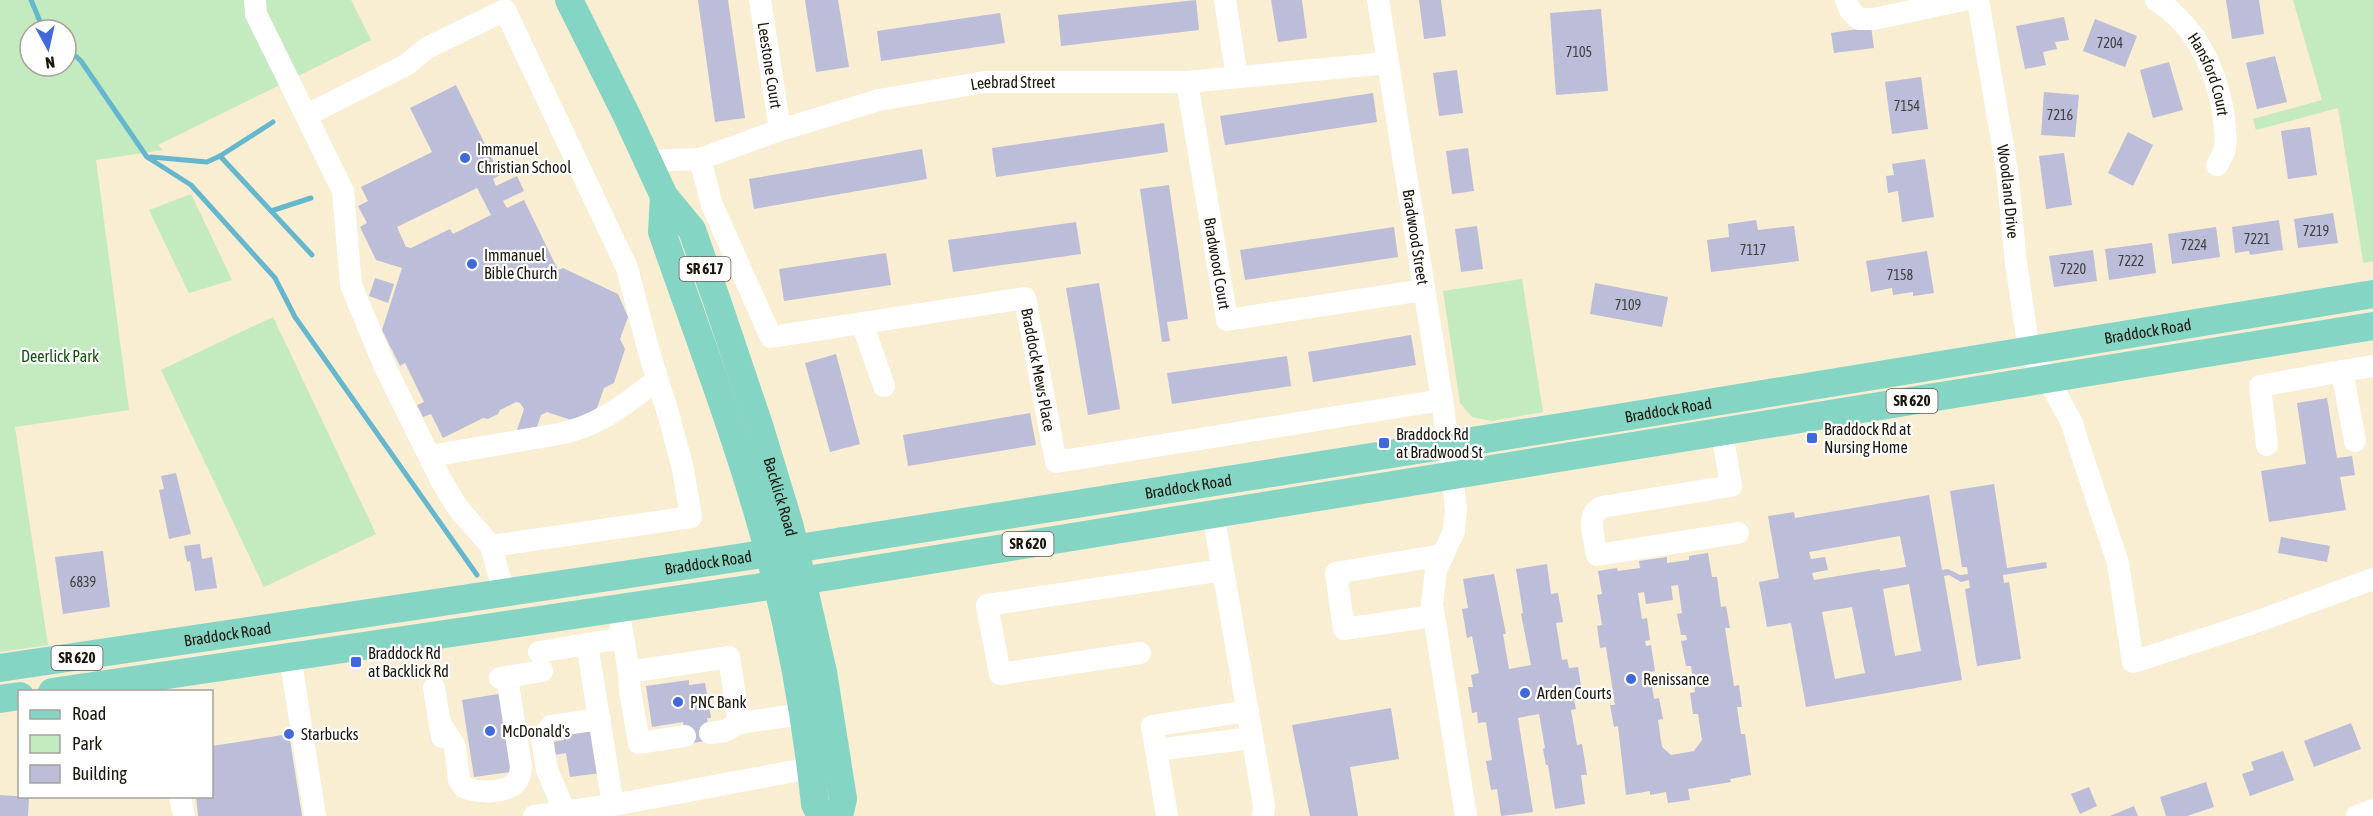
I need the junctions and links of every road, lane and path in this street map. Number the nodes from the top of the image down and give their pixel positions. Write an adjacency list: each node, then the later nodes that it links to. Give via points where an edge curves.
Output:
1 (255, 0): 13 (street, via 256,14)
2 (568, 0): 16 (main road, Backlick Road / SR 617)
3 (760, 0): 14 (street, Leestone Court)
4 (1225, 0): 11 (street)
5 (1378, 0): 10 (street, Bradwood Street)
6 (1846, 0): 7 (street, via 1858,20)
7 (1963, 0)
8 (1978, 0): 22 (street, Woodland Drive, via 2007,170)
9 (2156, 0): 17 (street, Hansford Court, via 2185,24 2209,64 2225,124 2225,148)
10 (1388, 63): 11 (street, Leebrad Street); 18 (street, Bradwood Street)
11 (1237, 77): 12 (street, Leebrad Street)
12 (1187, 82): 14 (street, Leebrad Street, via 985,82 879,100); 18 (street, Bradwood Court, via 1227,320)
13 (307, 115): 26 (street, via 505,10 627,268); 33 (street, via 344,196 351,285)
14 (780, 130): 15 (street, Leebrad Street)
15 (700, 159): 16 (street, Leebrad Street); 20 (street, Braddock Mews Place, via 712,205 771,337)
16 (648, 161): 38 (main road, Backlick Road / SR 617, via 664,196 692,230 760,428)
17 (2217, 165)
18 (1424, 290): 28 (street, Bradwood Street)
19 (2373, 294): 22 (main road, Braddock Road / SR 620)
20 (862, 323): 27 (street); 28 (street, Braddock Mews Place, via 1025,298 1056,462)
21 (2373, 326): 25 (main road, Braddock Road / SR 620)
22 (2029, 350): 25 (street, Woodland Drive); 31 (main road, Braddock Road / SR 620)
23 (2373, 366): 24 (street)
24 (2342, 371): 30 (street); 32 (street, via 2260,386)
25 (2048, 379): 29 (main road, Braddock Road / SR 620); 41 (street, Woodland Drive, via 2072,423 2118,563 2133,662)
26 (657, 380): 33 (street, via 612,414 579,429); 37 (street, via 683,469 691,517)
27 (884, 386)
28 (1442, 400): 31 (street, Bradwood Street)
29 (1722, 432): 34 (main road, Braddock Road / SR 620); 36 (street, via 1731,486 1602,507 1591,520 1597,555)
30 (2355, 441)
31 (1448, 444): 34 (street, Bradwood Street); 38 (main road, Braddock Road / SR 620)
32 (2267, 445)
33 (430, 456): 37 (street, via 458,508)
34 (1452, 474): 35 (main road, Braddock Road / SR 620); 39 (street, Bradwood Street, via 1456,521)
35 (1213, 513): 40 (street); 42 (main road, Braddock Road / SR 620)
36 (1738, 533)
37 (491, 546): 43 (street)
38 (781, 551): 42 (main road, Backlick Road / SR 617); 43 (main road, Braddock Road / SR 620)
39 (1442, 555): 45 (street, Bradwood Street, via 1433,583); 45 (street, via 1336,573 1344,629)
40 (1223, 570): 49 (street, via 987,605 1000,674); 58 (street)
41 (2373, 579)
42 (789, 583): 44 (main road, Braddock Road / SR 620); 59 (main road, Backlick Road / SR 617); 77 (main road, Backlick Road / SR 617, via 824,672 843,799)
43 (504, 593): 46 (main road, Braddock Road / SR 620)
44 (618, 608): 47 (street); 50 (main road, Braddock Road / SR 620)
45 (1433, 616): 80 (street, Bradwood Street)
46 (285, 626): 50 (main road); 51 (main road, Braddock Road / SR 620)
47 (623, 638): 48 (street); 52 (street)
48 (587, 644): 60 (street); 61 (street, via 503,677 521,767 519,779 506,789 482,792 465,788 459,780 455,746)
49 (1140, 653)
50 (290, 656): 53 (main road, Braddock Road / SR 620); 74 (street)
51 (0, 668)
52 (629, 672): 62 (street, via 729,657); 64 (street, via 639,743)
53 (160, 684): 55 (main road, Braddock Road / SR 620)
54 (434, 688): 61 (street)
55 (79, 690)
56 (18, 696): 57 (main road)
57 (0, 699)
58 (1248, 711): 65 (street); 66 (street, via 1152,726)
59 (803, 714): 62 (street); 67 (main road, Backlick Road / SR 617)
60 (600, 719): 70 (street); 72 (street, via 551,726 542,738 547,770)
61 (440, 723): 68 (street)
62 (739, 723): 63 (street)
63 (710, 733)
64 (685, 736)
65 (1252, 738): 66 (street); 79 (street)
66 (1156, 750): 78 (street)
67 (811, 768): 70 (street); 76 (main road, Backlick Road / SR 617)
68 (449, 780)
69 (180, 798): 73 (street)
70 (613, 805): 72 (street)
71 (2373, 810): 81 (street)
72 (565, 812): 75 (street)
73 (184, 816)
74 (315, 816)
75 (534, 816)
76 (821, 816)
77 (839, 816)
78 (1167, 816)
79 (1263, 816)
80 (1466, 816)
81 (2357, 816)

